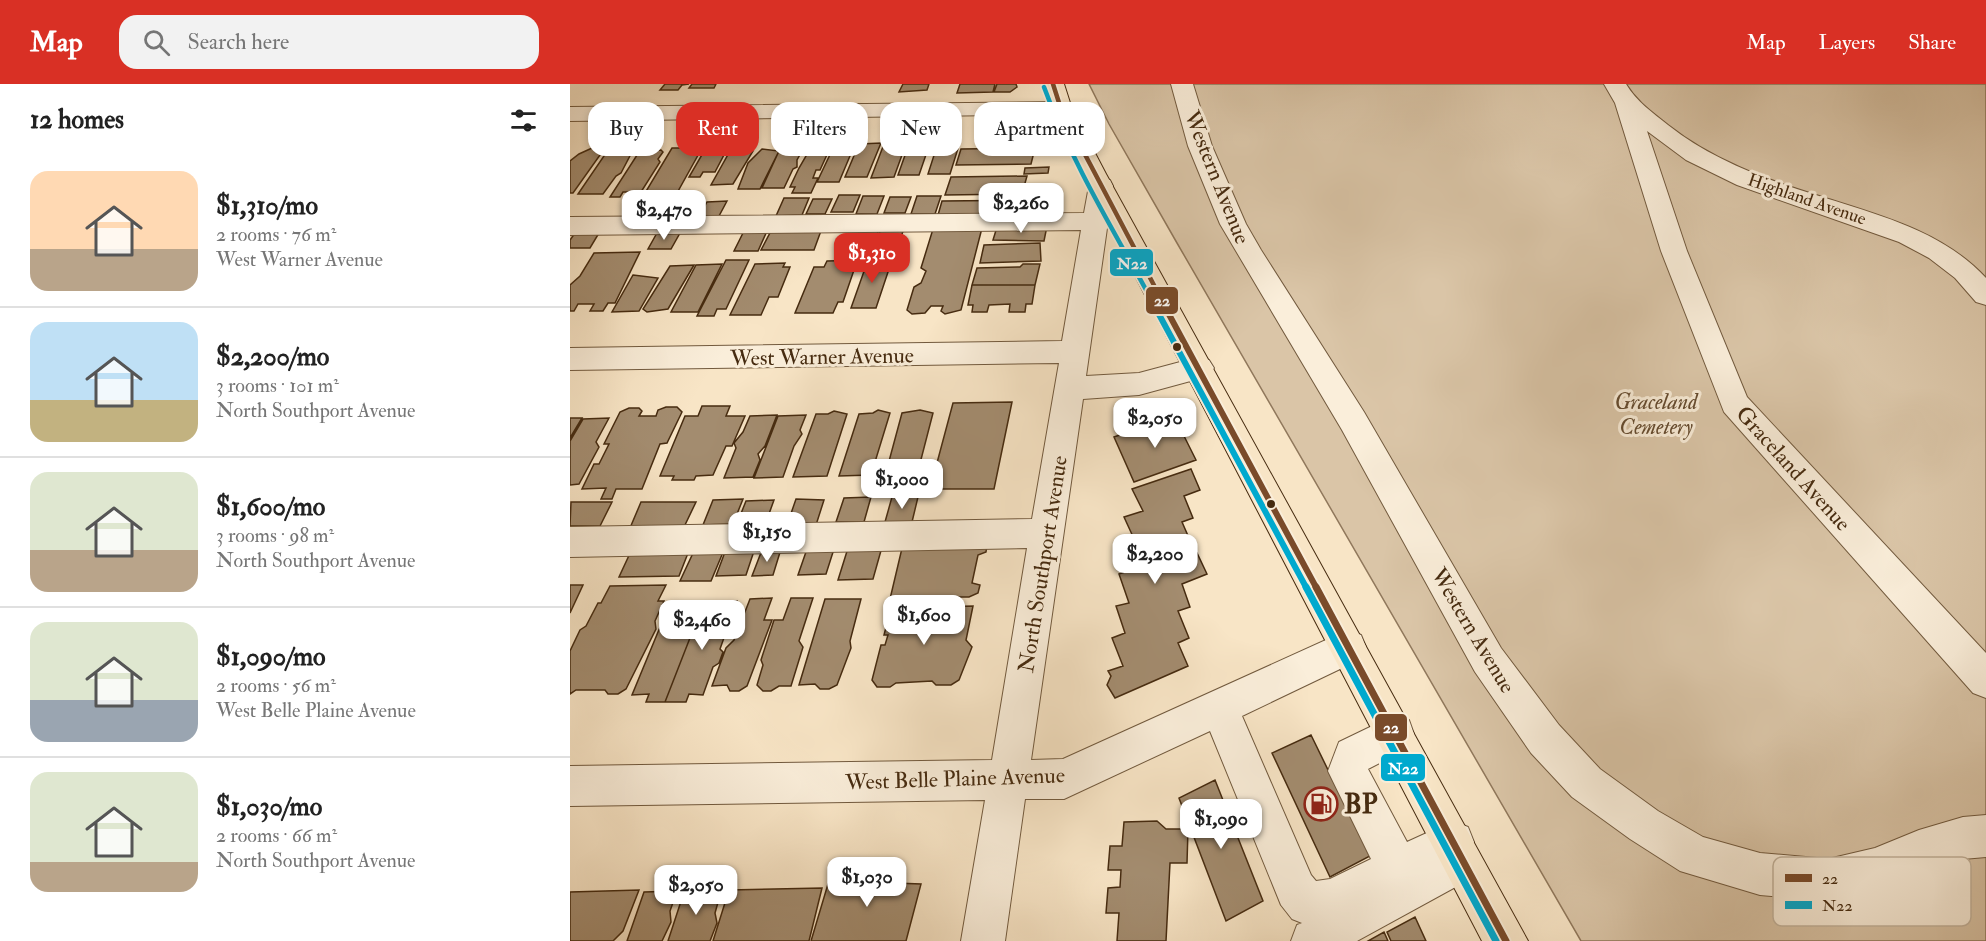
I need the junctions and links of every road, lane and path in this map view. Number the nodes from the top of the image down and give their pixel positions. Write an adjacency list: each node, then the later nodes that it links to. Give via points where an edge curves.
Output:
1 (1053, 84): 4 (main road)
2 (1182, 84): 28 (street, Western Avenue, via 1200,146 1246,248 1353,421 1488,660 1545,739 1586,783 1695,856)
3 (1621, 93): 11 (street, Highland Avenue, via 1688,151 1747,179 1872,221 1932,249 1957,264); 19 (street, Graceland Avenue, via 1674,251 1735,404)
4 (1059, 102)
5 (974, 110): 6 (street)
6 (570, 114)
7 (1085, 156): 8 (main road)
8 (1101, 186): 9 (street, North Southport Avenue); 14 (main road)
9 (1095, 221): 10 (street); 12 (street, North Southport Avenue)
10 (570, 226)
11 (1986, 295)
12 (1075, 352): 13 (street, West Warner Avenue); 15 (street, North Southport Avenue)
13 (570, 359)
14 (1199, 368): 15 (street, via 1139,384); 18 (main road)
15 (1070, 388): 16 (street, North Southport Avenue)
16 (1047, 533): 17 (street); 22 (street, North Southport Avenue)
17 (570, 542)
18 (1348, 647): 20 (street, West Belle Plaine Avenue); 21 (main road)
19 (1986, 680)
20 (1219, 707): 22 (street, West Belle Plaine Avenue, via 1064,779); 27 (street, via 1296,890 1307,904 1333,900)
21 (1395, 734): 25 (main road); 27 (street, via 1353,756 1348,771)
22 (1008, 781): 23 (street, West Belle Plaine Avenue); 29 (street, North Southport Avenue)
23 (570, 786)
24 (1986, 836): 26 (street, Western Avenue, via 1963,838)
25 (1458, 851): 27 (street); 30 (street); 31 (main road)
26 (1904, 857)
27 (1398, 869)
28 (1773, 875)
29 (983, 941)
30 (1313, 941)
31 (1506, 941)

